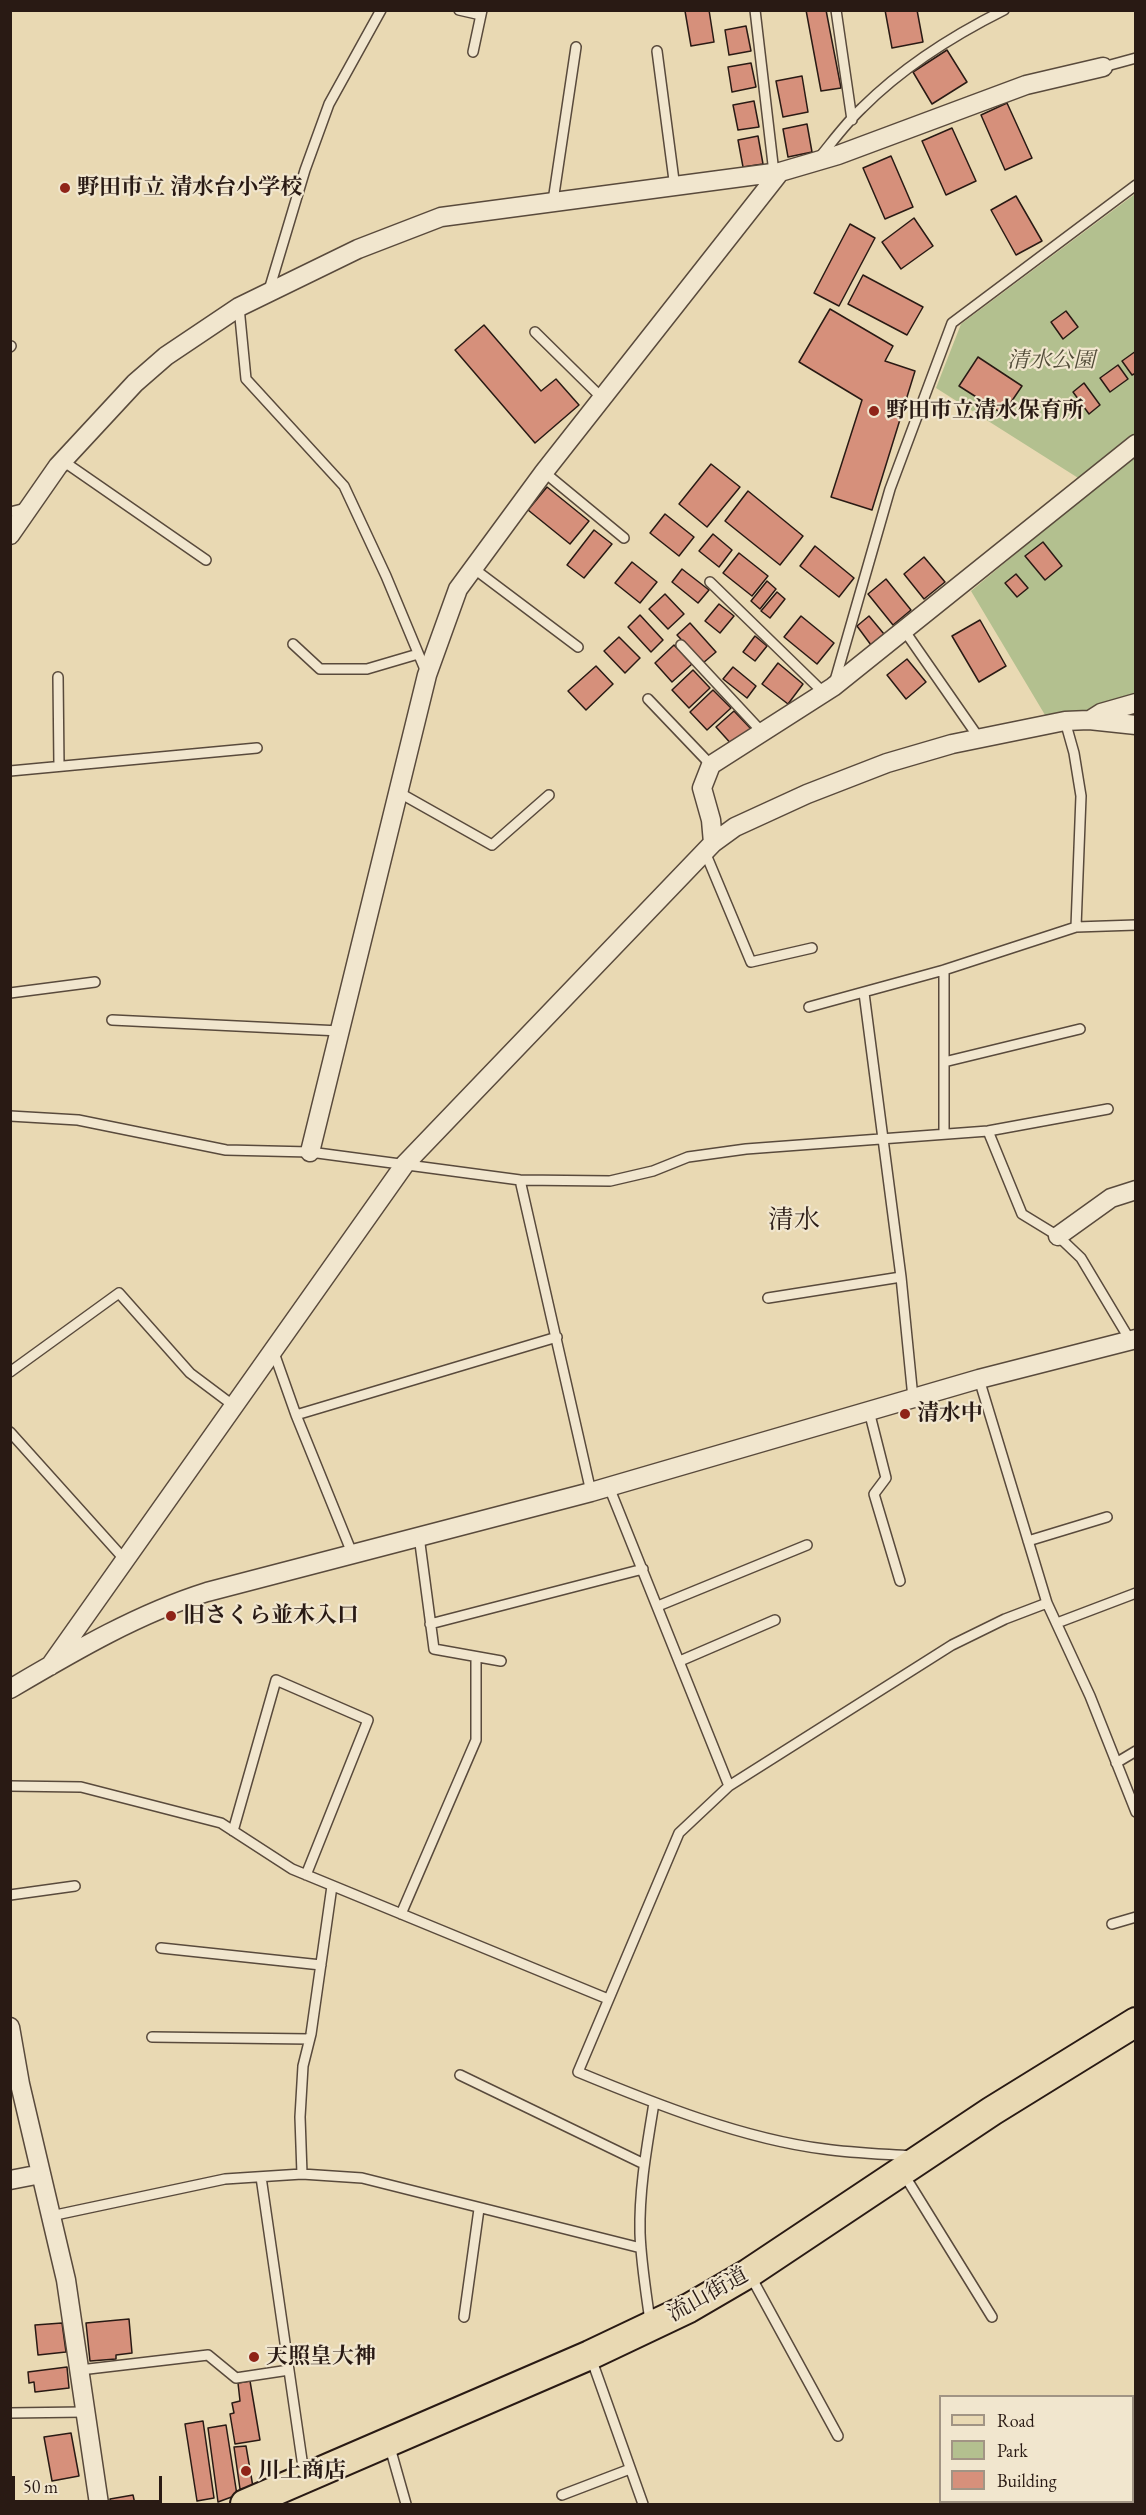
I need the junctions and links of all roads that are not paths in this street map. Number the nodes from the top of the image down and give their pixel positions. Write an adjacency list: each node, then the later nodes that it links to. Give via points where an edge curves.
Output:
1 (381, 10): 18 (lane, via 329,104)
2 (459, 10): 6 (lane)
3 (755, 10): 14 (lane)
4 (836, 10): 12 (lane)
5 (1004, 10): 12 (lane, via 909,67)
6 (482, 13): 9 (lane)
7 (576, 46): 17 (lane)
8 (657, 51): 16 (lane)
9 (473, 52)
10 (1136, 58): 11 (lane)
11 (1103, 67): 13 (street, via 1026,85)
12 (852, 120): 13 (lane)
13 (816, 162): 14 (street)
14 (777, 173): 16 (street); 21 (street)
15 (1136, 185): 39 (lane, via 952,323 890,489)
16 (675, 188): 17 (street)
17 (553, 201): 18 (street, via 441,217 358,249)
18 (269, 292): 19 (street)
19 (239, 307): 23 (street, via 135,382); 36 (lane, via 246,379 344,486)
20 (535, 332): 21 (lane)
21 (602, 398): 24 (street)
22 (1136, 444): 32 (street)
23 (63, 460): 25 (street); 29 (lane)
24 (544, 472): 28 (lane); 30 (street)
25 (29, 507): 26 (lane); 27 (street)
26 (10, 512)
27 (10, 535)
28 (624, 538)
29 (206, 560)
30 (473, 568): 35 (lane); 37 (street, via 458,588)
31 (710, 582): 39 (lane)
32 (904, 630): 39 (street); 46 (lane)
33 (293, 644): 36 (lane, via 320,669 367,669)
34 (681, 645): 45 (lane)
35 (578, 647)
36 (418, 654): 37 (lane)
37 (427, 675): 51 (street)
38 (58, 677): 49 (lane)
39 (828, 690): 45 (street)
40 (648, 699): 48 (lane)
41 (1136, 704): 42 (street)
42 (1089, 720): 43 (street); 44 (street)
43 (1065, 721): 46 (street); 55 (lane, via 1081,796)
44 (1136, 725)
45 (764, 733): 48 (street)
46 (979, 738): 53 (street, via 887,763 827,786 735,827)
47 (256, 748): 49 (lane)
48 (711, 765): 53 (street, via 702,788 711,820)
49 (59, 766): 50 (lane)
50 (10, 771)
51 (398, 792): 52 (lane, via 492,845); 64 (street)
52 (549, 795)
53 (709, 847): 56 (lane, via 751,962); 72 (street)
54 (1136, 924): 55 (lane)
55 (1076, 927): 57 (lane)
56 (812, 948)
57 (944, 970): 60 (lane); 65 (lane)
58 (95, 982): 59 (lane)
59 (10, 993)
60 (864, 993): 61 (lane); 70 (lane)
61 (809, 1007)
62 (112, 1020): 64 (lane)
63 (1080, 1029): 65 (lane)
64 (340, 1031): 71 (street)
65 (944, 1062): 69 (lane)
66 (1108, 1109): 68 (lane)
67 (10, 1116): 71 (lane, via 78,1120 226,1150)
68 (988, 1131): 69 (lane); 75 (lane, via 1022,1214)
69 (944, 1133): 70 (lane)
70 (882, 1138): 73 (lane, via 688,1157 653,1171 610,1181); 76 (lane)
71 (310, 1152): 72 (lane)
72 (405, 1164): 73 (lane); 80 (street)
73 (520, 1180): 78 (lane)
74 (1136, 1190): 75 (street, via 1111,1198)
75 (1058, 1236): 79 (lane, via 1081,1258)
76 (901, 1277): 77 (lane); 83 (lane)
77 (768, 1298)
78 (557, 1337): 86 (lane); 88 (lane)
79 (1133, 1340): 82 (street)
80 (273, 1350): 84 (street); 86 (lane)
81 (10, 1372): 84 (lane, via 119,1293 190,1374)
82 (979, 1379): 83 (street); 91 (lane)
83 (913, 1398): 85 (street)
84 (234, 1406): 94 (street)
85 (869, 1411): 88 (street); 96 (lane, via 886,1478 874,1494)
86 (296, 1415): 93 (lane)
87 (10, 1432): 94 (lane)
88 (600, 1490): 90 (street); 95 (lane)
89 (1107, 1517): 91 (lane)
90 (418, 1536): 93 (street); 102 (lane)
91 (1028, 1541): 98 (lane)
92 (807, 1545): 99 (lane)
93 (352, 1553): 106 (street, via 171,1603)
94 (125, 1560): 106 (street)
95 (643, 1569): 99 (lane); 102 (lane)
96 (900, 1581)
97 (1136, 1593): 101 (lane)
98 (1047, 1603): 101 (lane); 111 (lane, via 952,1645)
99 (658, 1606): 105 (lane)
100 (775, 1620): 105 (lane)
101 (1057, 1623): 109 (lane)
102 (430, 1624): 103 (lane, via 434,1650)
103 (476, 1657): 104 (lane); 118 (lane, via 476,1740)
104 (501, 1661)
105 (680, 1661): 111 (lane)
106 (50, 1666): 107 (street)
107 (10, 1689)
108 (1136, 1752): 109 (lane)
109 (1116, 1763): 112 (lane)
110 (10, 1786): 113 (lane, via 81,1786 221,1823)
111 (729, 1786): 123 (lane, via 679,1833)
112 (1136, 1812)
113 (233, 1831): 114 (lane); 114 (lane, via 276,1680 368,1720)
114 (306, 1875): 116 (lane)
115 (75, 1886): 117 (lane)
116 (332, 1886): 118 (lane); 122 (lane)
117 (10, 1895)
118 (401, 1914): 123 (lane)
119 (1136, 1917): 120 (lane)
120 (1112, 1924)
121 (161, 1948): 122 (lane)
122 (321, 1965): 127 (lane)
123 (608, 1999): 130 (lane, via 578,2072)
124 (1136, 2022): 132 (main road, 流山街道)
125 (10, 2027): 129 (street)
126 (152, 2037): 127 (lane)
127 (309, 2039): 134 (lane, via 301,2097)
128 (460, 2075): 131 (lane)
129 (15, 2085): 133 (street)
130 (654, 2103): 131 (lane); 132 (lane, via 772,2139)
131 (644, 2164): 139 (lane)
132 (913, 2164): 140 (main road, 流山街道); 142 (lane)
133 (41, 2174): 136 (street); 138 (street)
134 (302, 2174): 135 (lane); 137 (lane, via 362,2178)
135 (261, 2177): 138 (lane, via 225,2179); 146 (lane)
136 (10, 2180)
137 (479, 2209): 139 (lane); 141 (lane)
138 (51, 2216): 145 (street)
139 (641, 2248): 143 (lane)
140 (749, 2273): 143 (main road, 流山街道); 149 (lane)
141 (464, 2317)
142 (992, 2317)
143 (651, 2326): 144 (main road, 流山街道)
144 (590, 2355): 150 (main road, 流山街道); 151 (lane)
145 (80, 2370): 146 (lane, via 208,2355 236,2378); 147 (street)
146 (289, 2370): 152 (lane)
147 (84, 2412): 148 (lane); 154 (street)
148 (10, 2413)
149 (838, 2436)
150 (388, 2442): 152 (main road, 流山街道); 156 (lane)
151 (630, 2469): 153 (lane); 157 (lane)
152 (304, 2479): 155 (main road, 流山街道)
153 (562, 2495)
154 (99, 2505)
155 (245, 2505)
156 (406, 2505)
157 (643, 2505)

